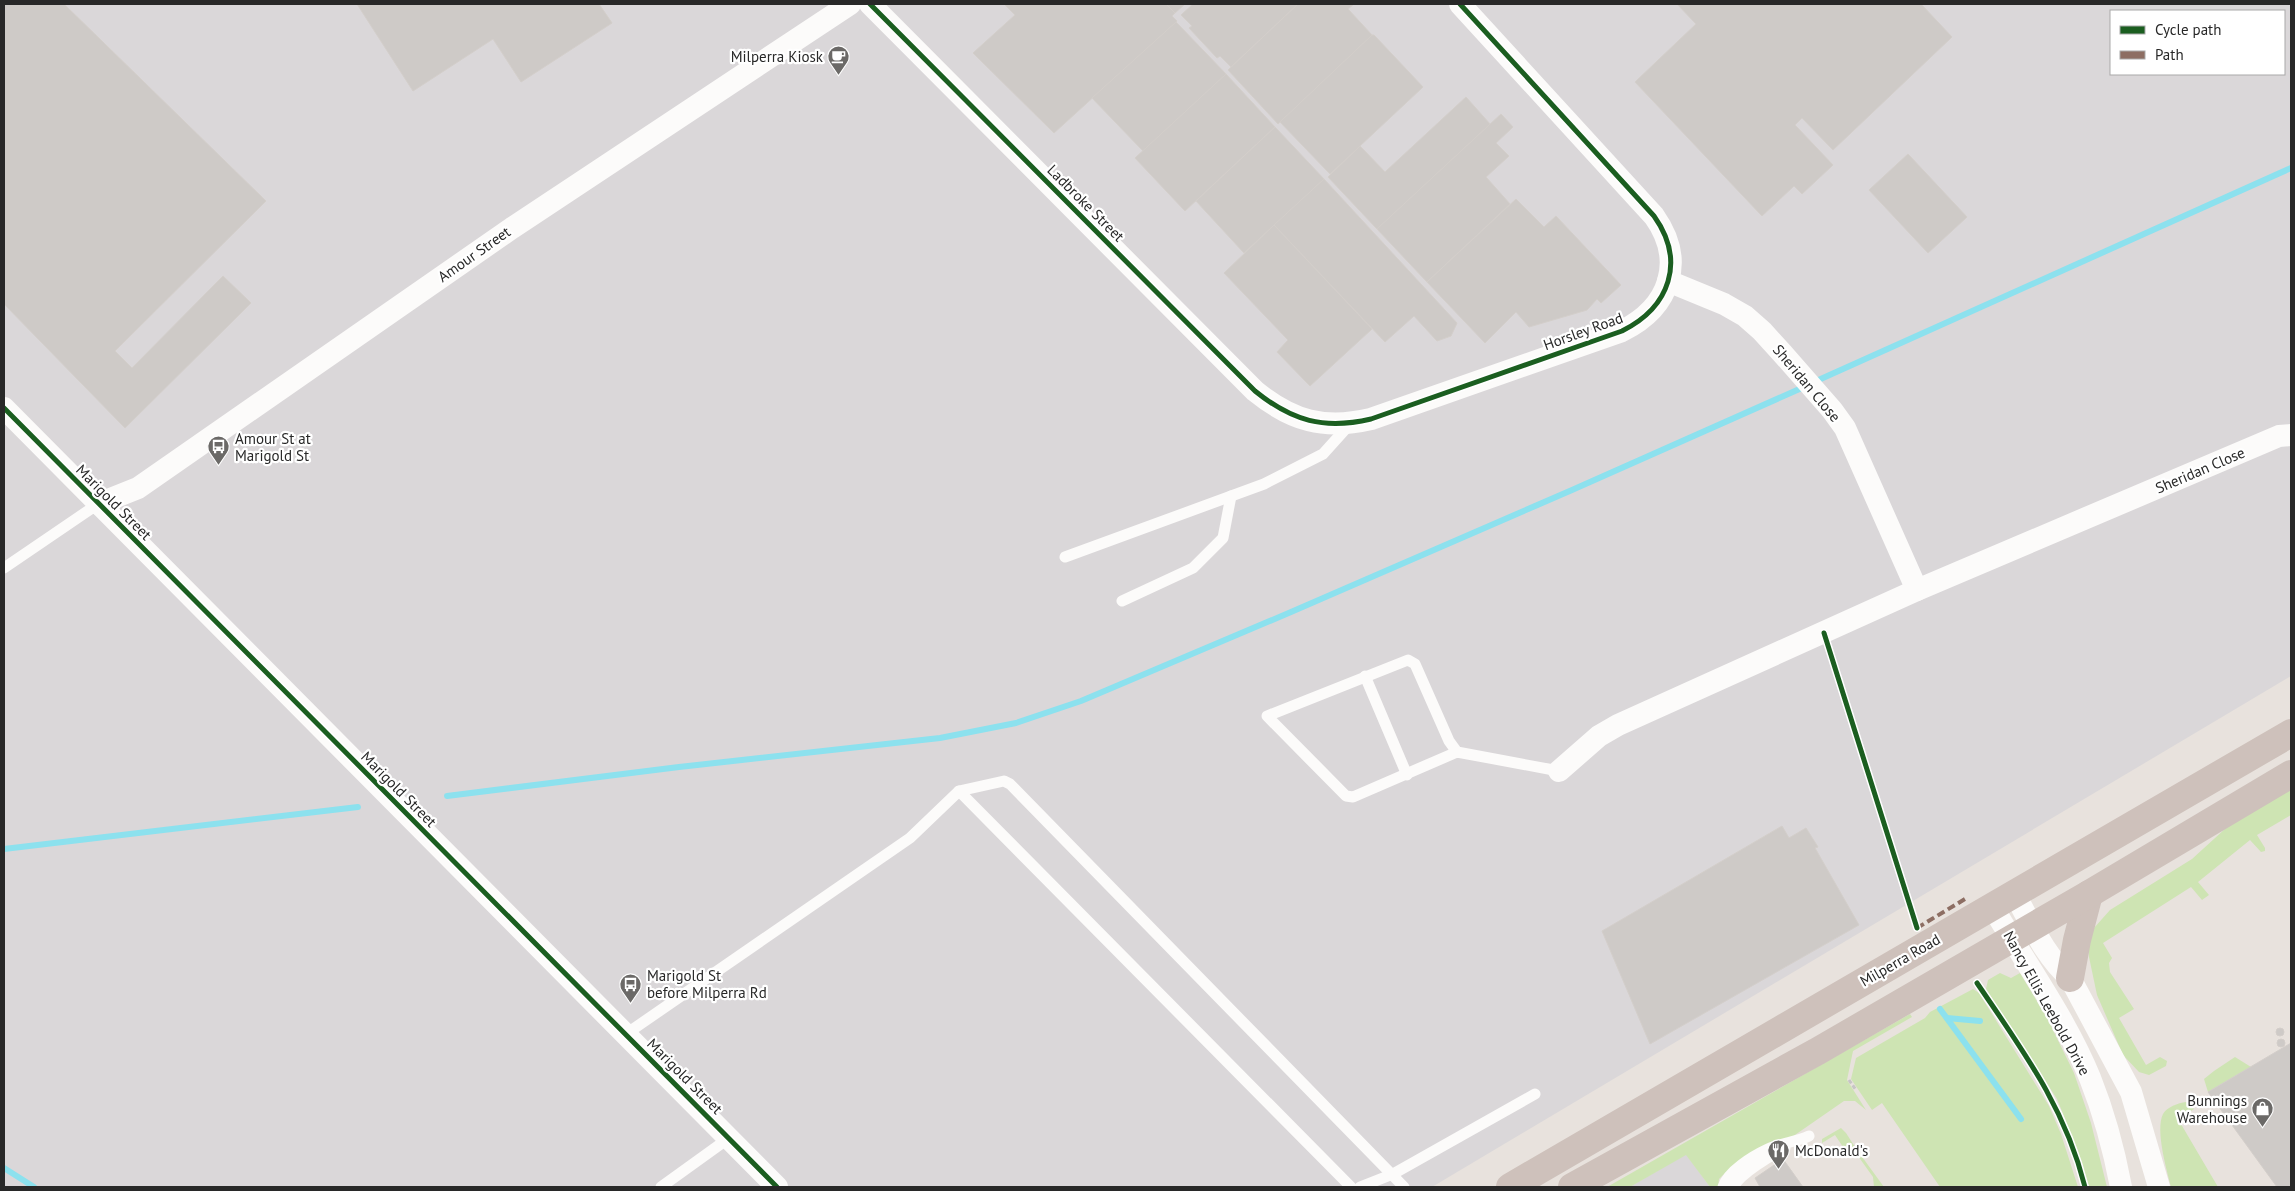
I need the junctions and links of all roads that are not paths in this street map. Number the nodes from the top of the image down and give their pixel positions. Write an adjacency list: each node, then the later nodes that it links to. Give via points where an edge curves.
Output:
1 (850, 4): 10 (street, Amour Street, via 512,228 138,488)
2 (870, 4): 6 (street, Ladbroke Street, via 1238,374 1271,404)
3 (1460, 4): 4 (street, Horsley Road, via 1654,216 1671,249)
4 (1668, 281): 7 (street, Horsley Road, via 1651,312 1622,331 1397,411); 13 (street, Sheridan Close, via 1745,316 1832,410 1849,436)
5 (4, 408): 10 (street, Marigold Street)
6 (1288, 414): 7 (street, Horsley Road, via 1307,421)
7 (1350, 424): 9 (lane, via 1323,454 1264,484)
8 (2291, 435): 13 (street, Sheridan Close, via 2279,436)
9 (1230, 496): 11 (lane); 14 (lane, via 1223,538 1194,568)
10 (98, 504): 12 (lane); 26 (street, Marigold Street)
11 (1065, 557)
12 (4, 568)
13 (1917, 590): 18 (street, Sheridan Close, via 1618,724 1592,741)
14 (1122, 601)
15 (1365, 676): 17 (lane, via 1408,660 1415,664); 20 (lane); 20 (lane, via 1267,716 1346,796)
16 (2291, 733): 23 (highway, Milperra Road)
17 (1457, 752): 18 (lane); 20 (lane)
18 (1559, 771)
19 (2291, 774): 22 (highway)
20 (1407, 775)
21 (959, 791): 26 (lane, via 910,838); 31 (lane, via 998,781 1010,784); 34 (lane)
22 (2090, 894): 24 (highway); 25 (highway)
23 (2003, 900): 24 (street, Nancy Ellis Leebold Drive); 37 (highway, Milperra Road)
24 (2022, 932): 25 (street, Nancy Ellis Leebold Drive); 38 (highway, via 1818,1051); 41 (street, Nancy Ellis Leebold Drive, via 2089,1077 2108,1130)
25 (2070, 978): 42 (street, Nancy Ellis Leebold Drive, via 2131,1092)
26 (626, 1034): 29 (street, Marigold Street)
27 (1535, 1094): 31 (lane)
28 (1809, 1136): 30 (lane)
29 (729, 1138): 32 (lane); 33 (street, Marigold Street)
30 (1796, 1142): 39 (lane, via 1767,1149 1730,1174); 40 (lane, via 1746,1173)
31 (1393, 1174): 35 (lane); 36 (lane)
32 (661, 1187)
33 (777, 1187)
34 (1351, 1187)
35 (1360, 1187)
36 (1404, 1187)
37 (1510, 1187)
38 (1572, 1187)
39 (1723, 1187)
40 (1733, 1187)
41 (2121, 1187)
42 (2159, 1187)

